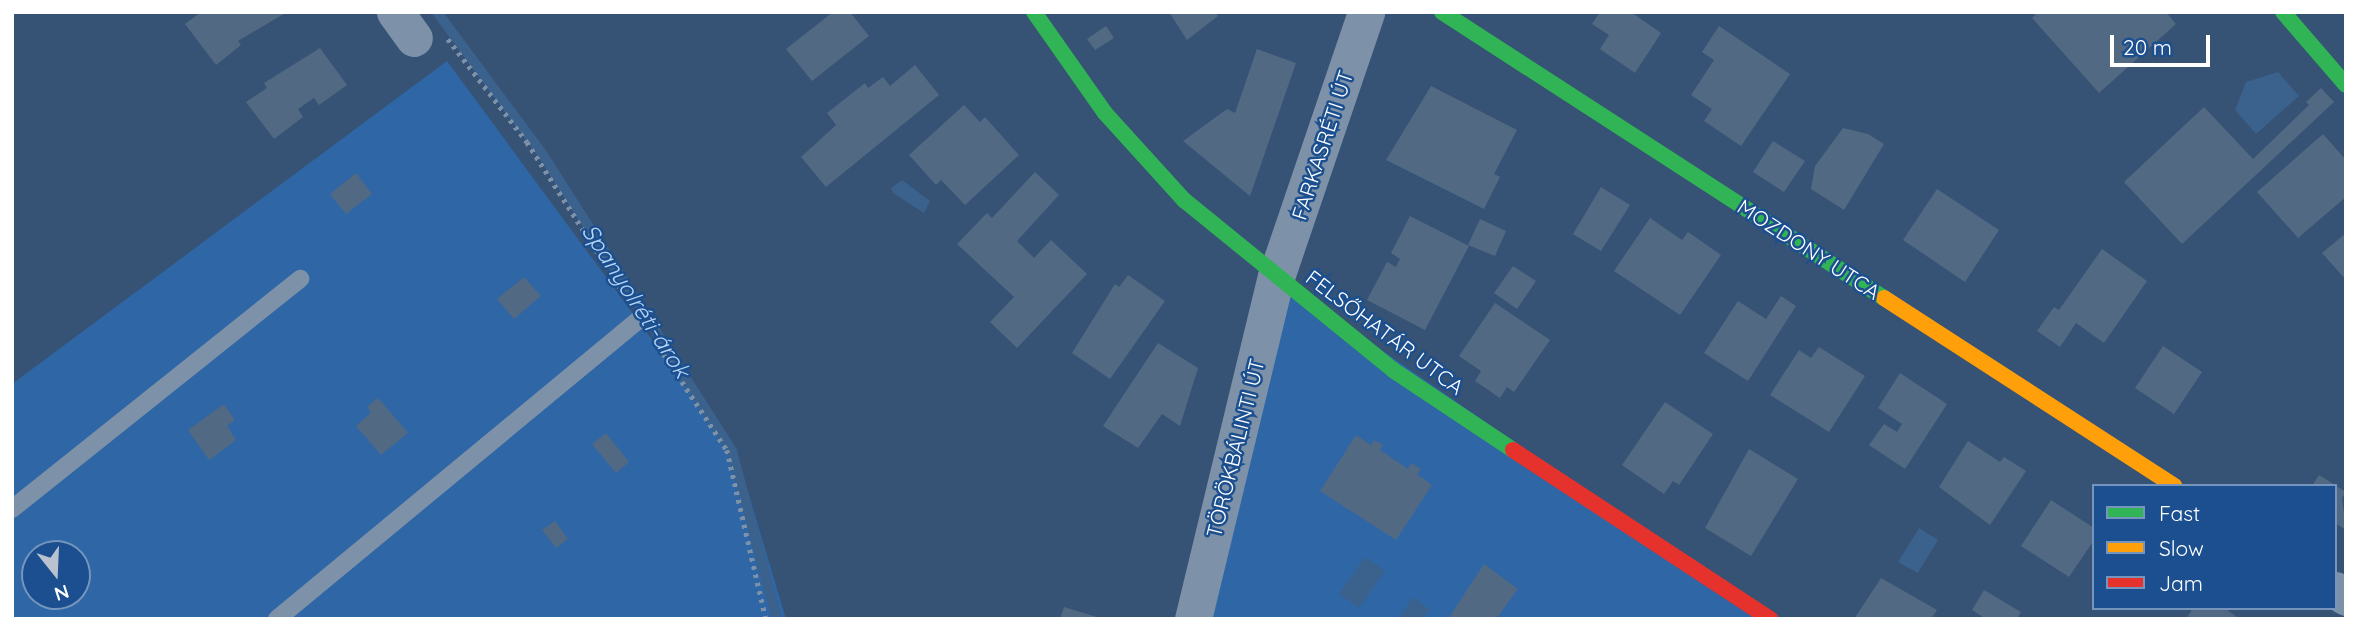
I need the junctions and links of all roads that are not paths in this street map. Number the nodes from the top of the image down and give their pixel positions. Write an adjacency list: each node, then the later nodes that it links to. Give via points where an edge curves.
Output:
1 (1034, 12): 6 (street, FELSŐHATÁR UTCA, via 1105,113 1184,200)
2 (1366, 12): 6 (street, FARKASRÉTI ÚT)
3 (1442, 12): 9 (street, MOZDONY UTCA)
4 (2283, 12): 5 (street)
5 (2346, 85)
6 (1276, 277): 12 (street, TÖRÖKBÁLINTI ÚT); 13 (street, FELSŐHATÁR UTCA, via 1393,370)
7 (300, 279): 10 (lane)
8 (640, 319): 11 (lane)
9 (2172, 484)
10 (12, 509)
11 (277, 619)
12 (1194, 619)
13 (1770, 619)

